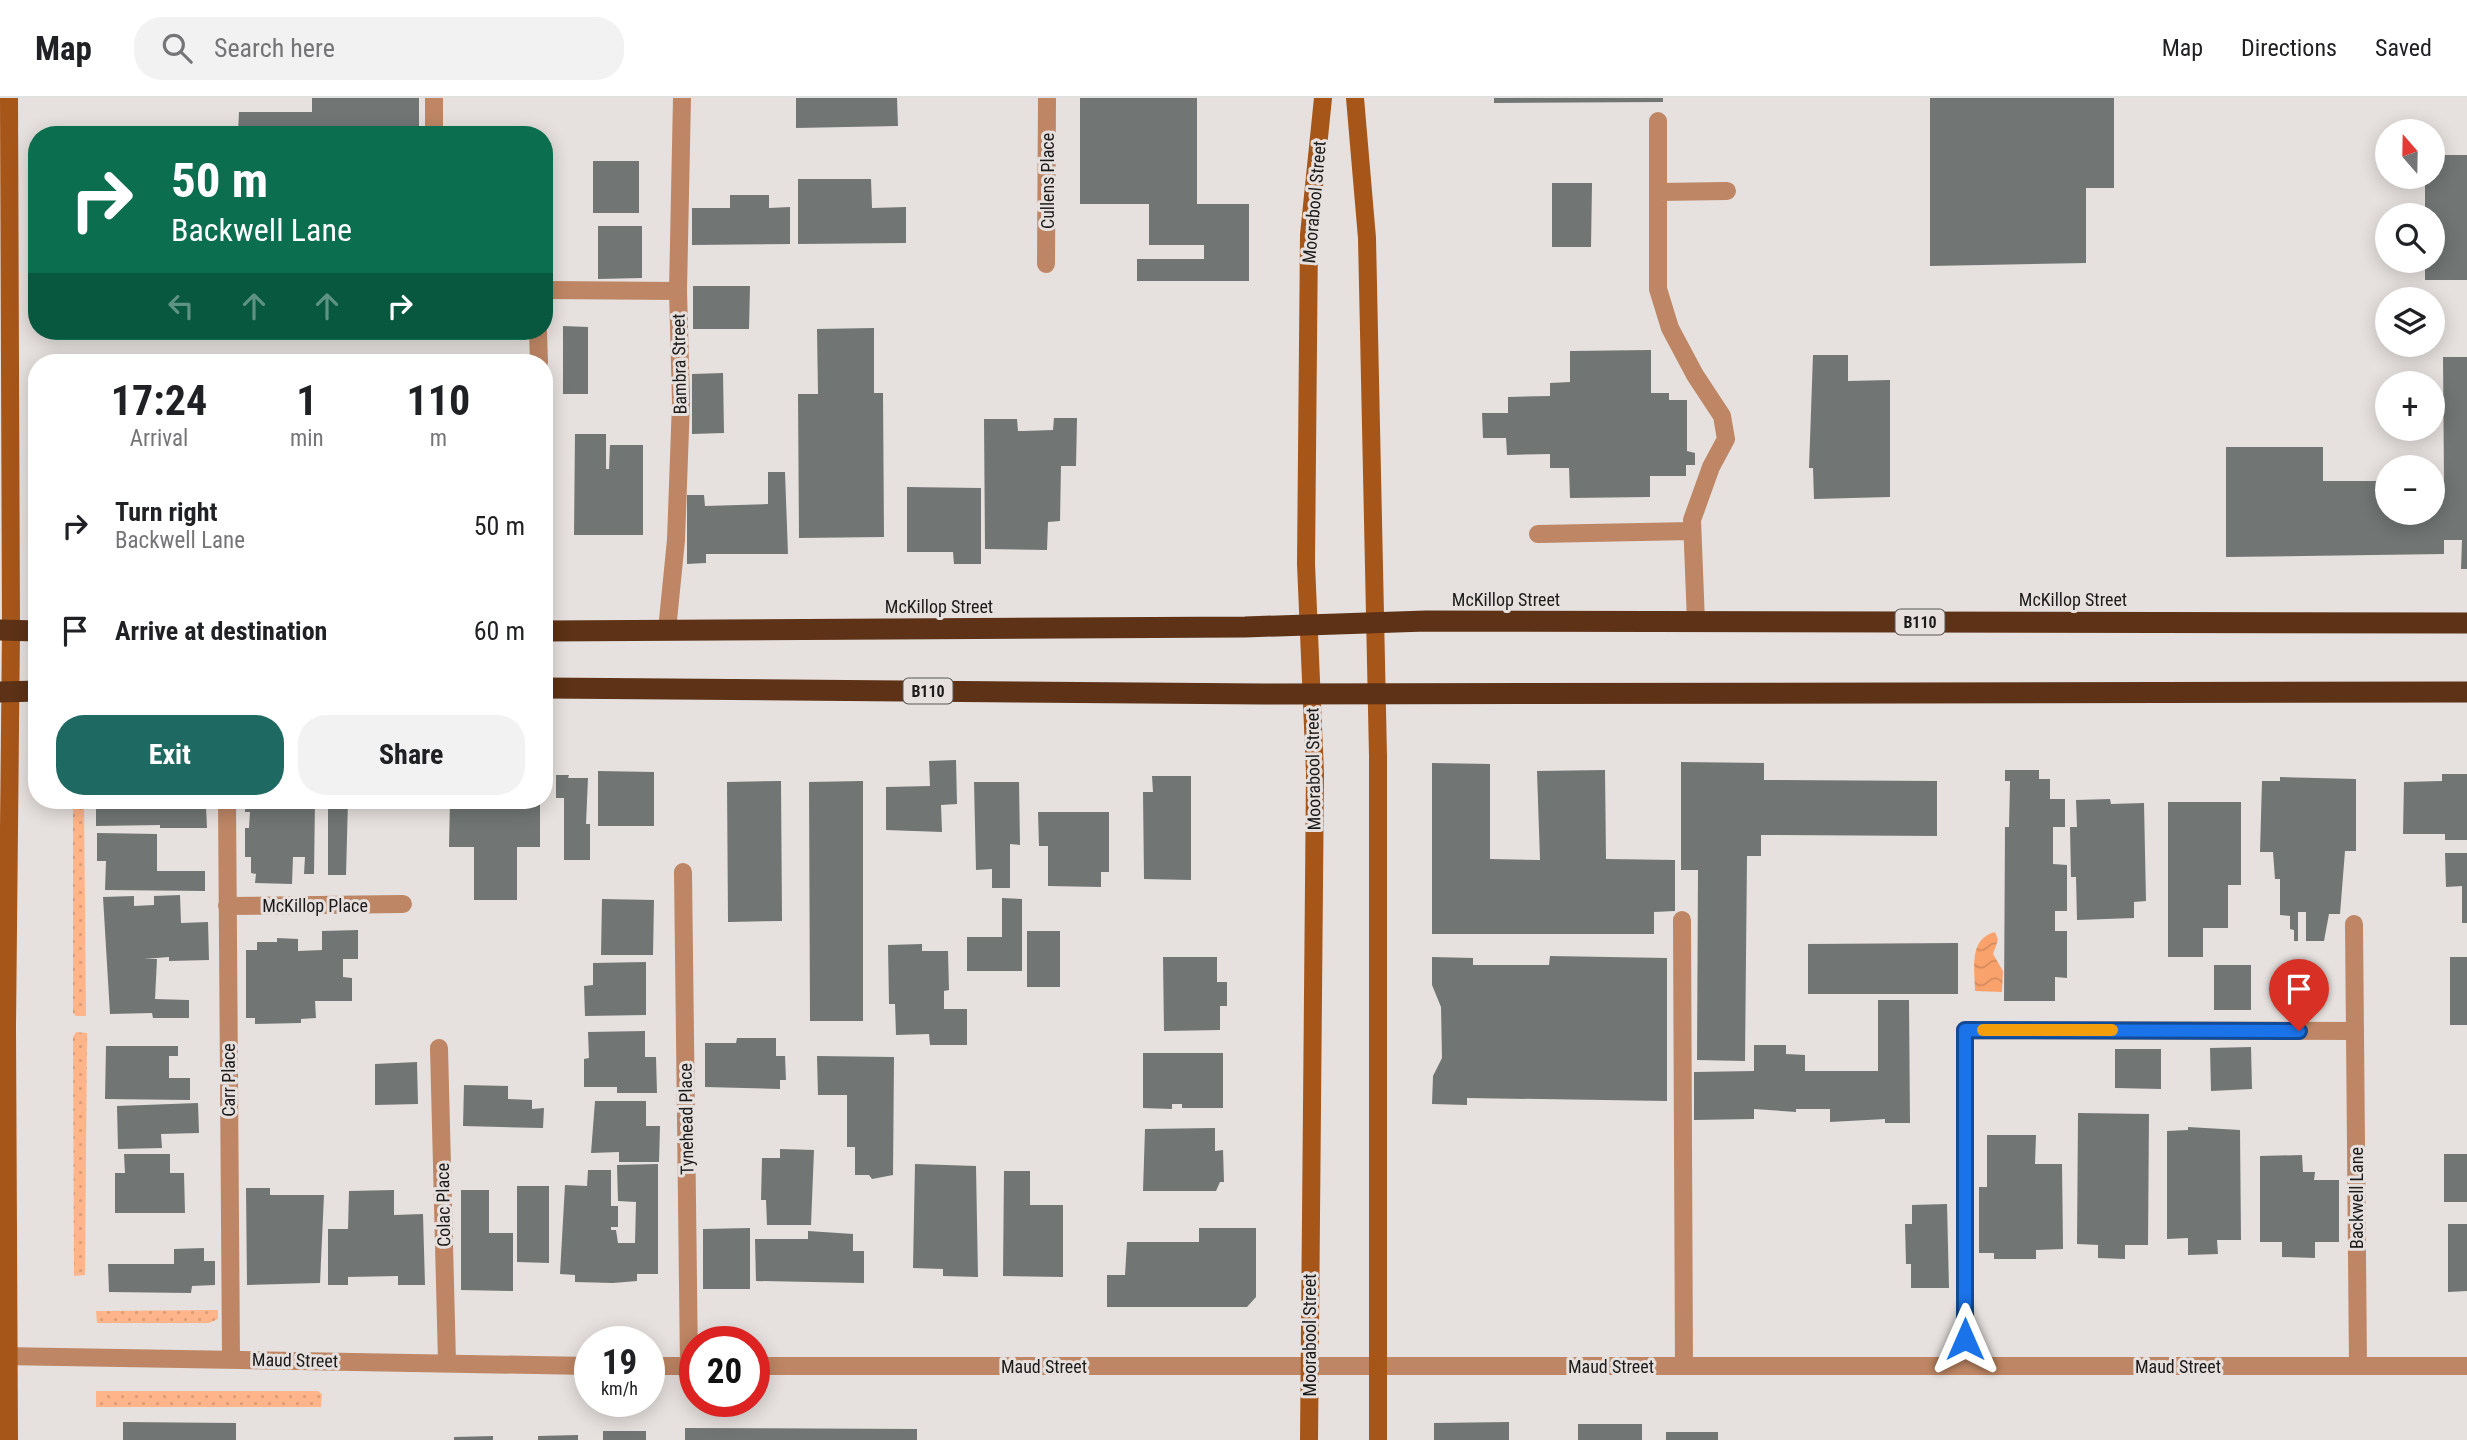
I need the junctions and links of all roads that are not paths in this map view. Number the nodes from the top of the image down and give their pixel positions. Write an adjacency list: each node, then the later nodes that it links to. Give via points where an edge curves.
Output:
1 (9, 98): 21 (street)
2 (434, 98): 8 (street)
3 (682, 98): 13 (street, Bambra Street)
4 (1047, 98): 11 (street, Cullens Place)
5 (1323, 98): 19 (street, Moorabool Street, via 1309,235)
6 (1355, 98): 16 (street, via 1367,238)
7 (1658, 121): 10 (street)
8 (434, 126)
9 (1727, 191): 10 (street)
10 (1658, 192): 14 (street, via 1658,289 1670,328 1722,416 1726,439 1706,481)
11 (1046, 264)
12 (553, 290): 13 (street)
13 (678, 290): 20 (street, Bambra Street, via 681,402)
14 (1692, 531): 15 (street); 17 (street)
15 (1538, 534)
16 (1374, 622): 17 (highway, McKillop Street / B110); 19 (highway, McKillop Street / B110); 29 (street)
17 (1696, 622): 18 (highway, McKillop Street / B110)
18 (2467, 623)
19 (1307, 624): 20 (highway, McKillop Street / B110); 27 (street, Moorabool Street)
20 (667, 630): 23 (highway, McKillop Street / B110)
21 (6, 631): 22 (highway); 26 (street)
22 (28, 631)
23 (553, 631)
24 (553, 688): 27 (highway, B110)
25 (28, 691): 26 (highway)
26 (5, 692): 39 (street)
27 (1311, 692): 29 (highway, B110); 44 (street, Moorabool Street)
28 (2467, 692): 29 (highway, B110)
29 (1376, 693): 45 (street)
30 (227, 809): 33 (street, Carr Place)
31 (683, 872): 38 (street, Tynehead Place)
32 (403, 904): 33 (street, McKillop Place)
33 (227, 906): 40 (street, Carr Place)
34 (1682, 920): 46 (street)
35 (2354, 924): 36 (street, Backwell Lane)
36 (2354, 1031): 47 (street, via 1965,1030); 48 (street, Backwell Lane)
37 (439, 1048): 41 (street, Colac Place)
38 (691, 1326)
39 (5, 1356): 40 (street, Maud Street); 50 (street)
40 (231, 1359): 41 (street, Maud Street)
41 (447, 1362): 42 (street, Maud Street)
42 (574, 1366)
43 (770, 1366): 44 (street, Maud Street)
44 (1308, 1366): 45 (street, Maud Street); 51 (street, Moorabool Street)
45 (1379, 1366): 46 (street, Maud Street); 52 (street)
46 (1684, 1366): 47 (street, Maud Street)
47 (1965, 1366): 48 (street, Maud Street)
48 (2358, 1366): 49 (street, Maud Street)
49 (2467, 1366)
50 (9, 1440)
51 (1309, 1440)
52 (1378, 1440)

